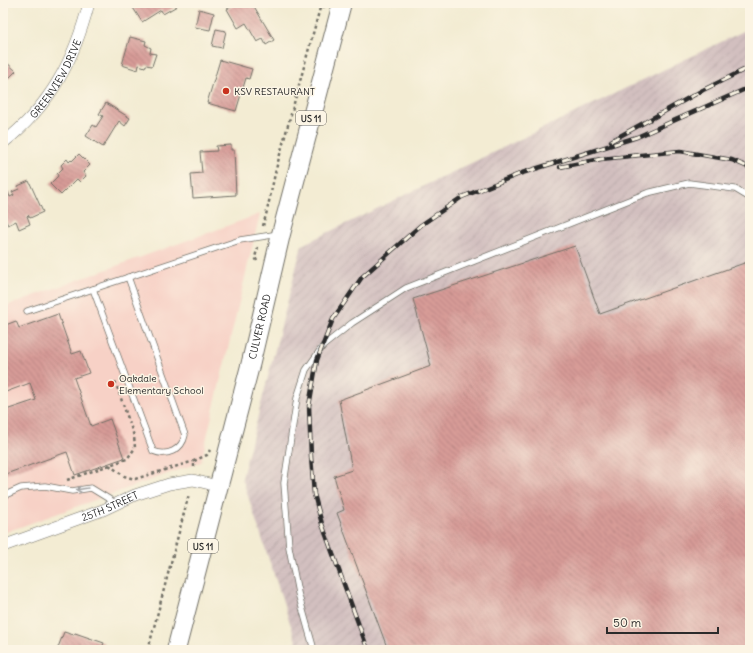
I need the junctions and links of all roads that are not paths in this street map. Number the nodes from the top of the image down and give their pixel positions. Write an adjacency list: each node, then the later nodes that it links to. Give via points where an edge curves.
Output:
1 (89, 3): 3 (street, GREENVIEW DRIVE, via 74,50 58,81 26,124)
2 (342, 3): 5 (main road, CULVER ROAD / US 11)
3 (3, 143)
4 (750, 198): 14 (lane, via 735,189 689,183 647,193 406,288 322,346 306,370 297,398 284,483 289,547 298,593)
5 (281, 234): 6 (lane, via 240,240); 9 (main road, CULVER ROAD / US 11)
6 (128, 277): 7 (lane); 7 (lane, via 186,435 179,448 170,452 161,454 153,451)
7 (93, 289): 8 (lane)
8 (27, 311)
9 (218, 486): 11 (street, 25TH STREET, via 193,480 169,484); 13 (main road, CULVER ROAD / US 11)
10 (3, 496): 11 (lane, one-way to 10, via 91,488 72,491 45,486 21,488)
11 (117, 504): 12 (street, 25TH STREET)
12 (3, 546)
13 (176, 650)
14 (314, 650)

